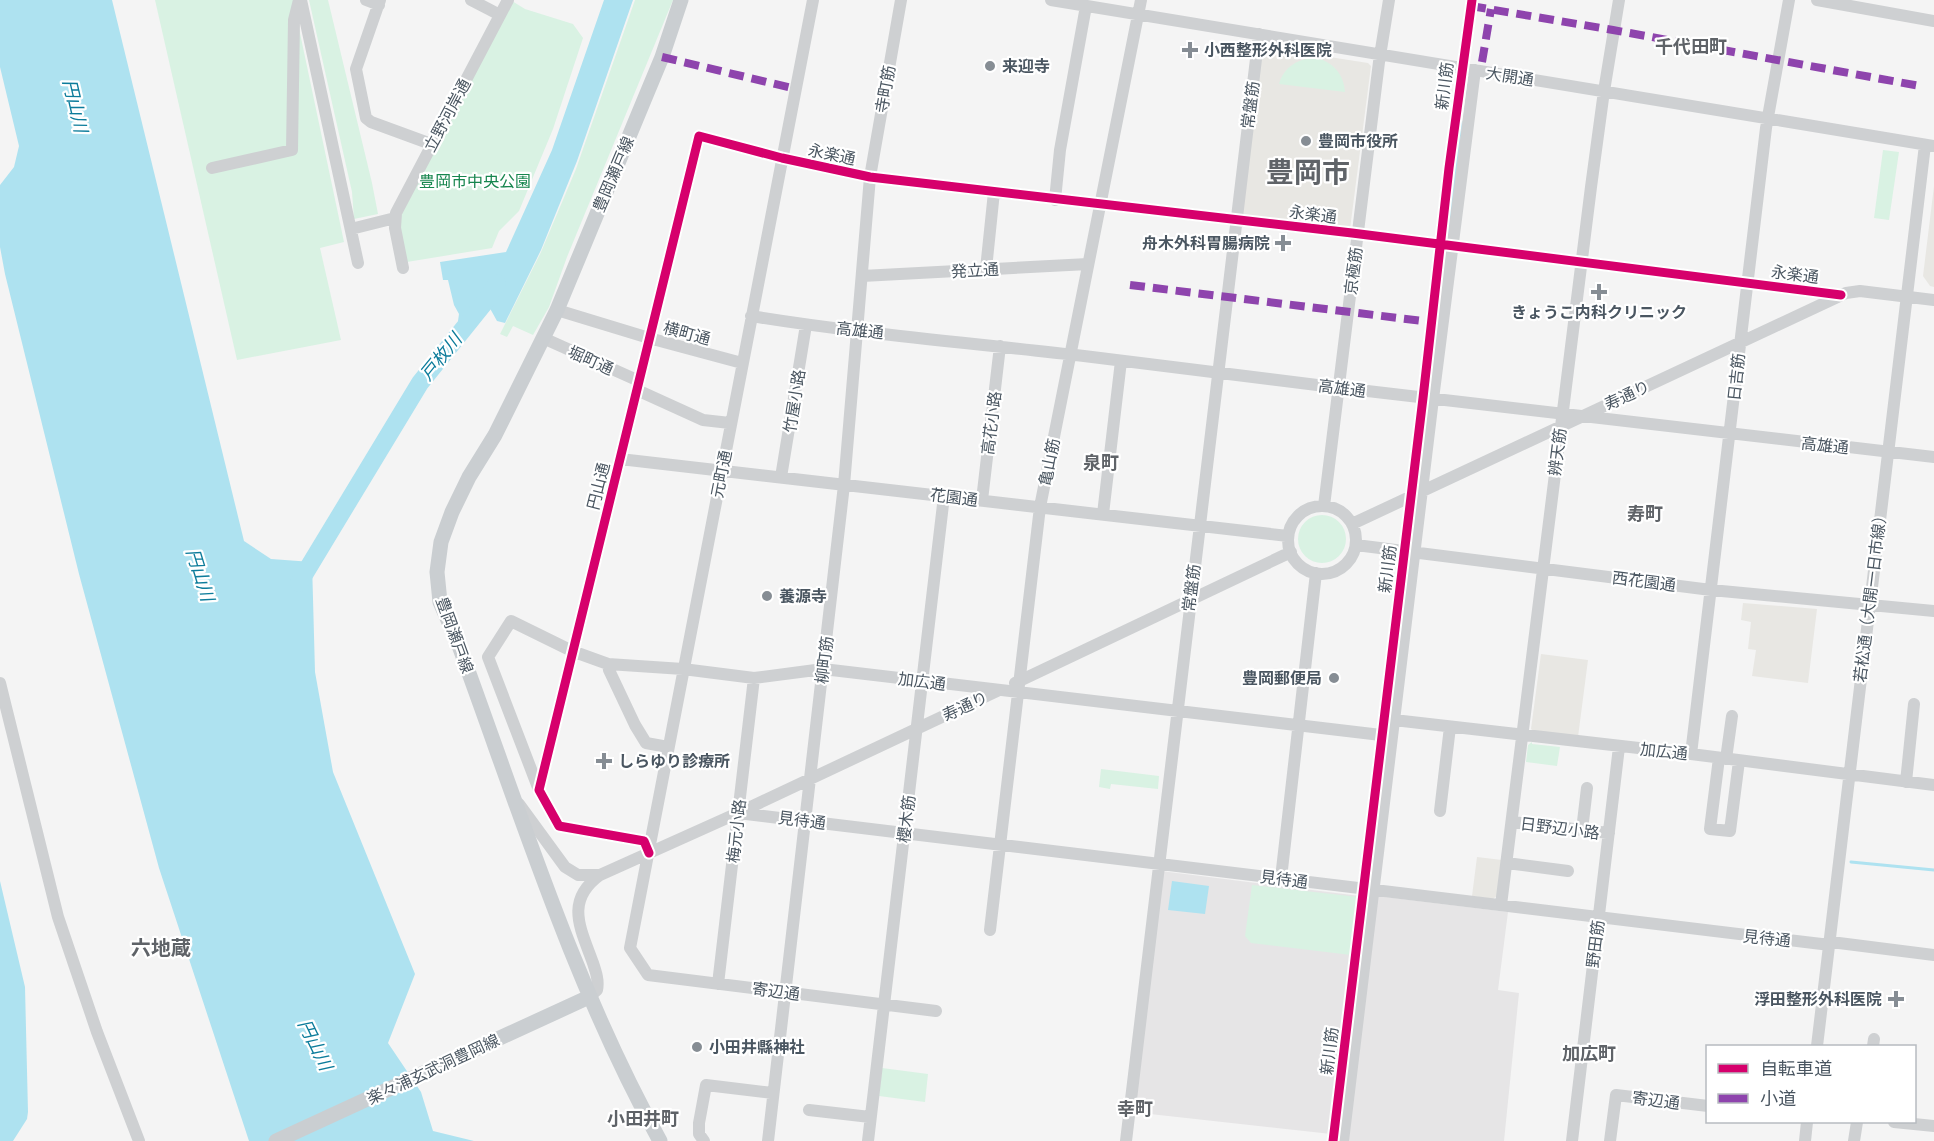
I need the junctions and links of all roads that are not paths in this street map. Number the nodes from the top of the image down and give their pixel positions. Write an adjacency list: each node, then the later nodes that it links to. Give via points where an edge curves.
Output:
1 (300, 0): 29 (street, via 294,21 292,150); 36 (street)
2 (366, 0): 15 (street)
3 (471, 0): 18 (street)
4 (508, 0): 18 (street, 立野河岸通)
5 (681, 0): 49 (main road, 豊岡瀬戸線, via 662,57)
6 (813, 0): 28 (street, 元町通)
7 (901, 0): 30 (street, 寺町筋)
8 (1051, 0): 16 (street, 大開通)
9 (1141, 0): 17 (street, 亀山筋)
10 (1389, 0): 21 (street, 京極筋)
11 (1472, 0): 22 (street, 新川筋)
12 (1619, 0): 24 (street, 辨天筋)
13 (1789, 0): 25 (street, 日吉筋)
14 (1817, 0): 19 (street)
15 (379, 2): 26 (street, via 356,69 366,118 370,123)
16 (1086, 6): 17 (street, 大開通); 32 (street)
17 (1138, 14): 20 (street, 大開通); 33 (street, 亀山筋)
18 (500, 15): 26 (street, 立野河岸通)
19 (1934, 21)
20 (1259, 34): 21 (street, 大開通); 35 (street, 常盤筋)
21 (1380, 54): 22 (street, 大開通); 37 (street, 京極筋)
22 (1461, 68): 23 (street, 大開通); 38 (street, 新川筋)
23 (1475, 70): 24 (street, 大開通); 38 (street, 新川筋)
24 (1604, 91): 25 (street, 大開通); 39 (street, 辨天筋)
25 (1767, 118): 27 (street, 大開通); 45 (street, 日吉筋)
26 (432, 144): 34 (street, 立野河岸通)
27 (1930, 145): 47 (street, 若松通（大開一日市線）)
28 (782, 158): 30 (street, 永楽通); 50 (street, 元町通); 54 (street, 円山通, via 699,136)
29 (212, 168)
30 (870, 177): 31 (street, 永楽通); 44 (street, 柳町筋)
31 (994, 192): 32 (street, 永楽通); 43 (street)
32 (1055, 200): 33 (street, 永楽通)
33 (1100, 205): 35 (street, 永楽通); 41 (street, 亀山筋)
34 (395, 218): 36 (street); 42 (street)
35 (1236, 220): 37 (street, 永楽通); 60 (street, 常盤筋)
36 (351, 229): 40 (street)
37 (1358, 234): 38 (street, 永楽通); 62 (street, 京極筋)
38 (1446, 246): 39 (street, 永楽通); 63 (street, 新川筋)
39 (1581, 262): 45 (street, 永楽通); 65 (street, 辨天筋)
40 (358, 263)
41 (1088, 264): 43 (street, 発立通); 57 (street, 亀山筋)
42 (404, 268)
43 (986, 269): 44 (street, 発立通)
44 (862, 276): 52 (street, 柳町筋)
45 (1748, 283): 46 (street, 永楽通); 55 (street, 日吉筋)
46 (1841, 295): 47 (street, 寿通り, via 1857,291); 55 (street, 寿通り)
47 (1907, 297): 48 (street); 68 (street, 若松通（大開一日市線）)
48 (1934, 300)
49 (557, 309): 53 (main road, 豊岡瀬戸線); 54 (street, 横町通)
50 (751, 316): 51 (street, 高雄通); 59 (street, 元町通)
51 (806, 325): 52 (street, 高雄通); 72 (street, 竹屋小路)
52 (858, 330): 56 (street, 高雄通); 73 (street, 柳町筋)
53 (543, 338): 61 (street, 堀町通); 121 (main road, 豊岡瀬戸線, via 452,512 441,542 437,572 440,602)
54 (649, 338): 59 (street, 横町通); 61 (street, 円山通)
55 (1740, 342): 64 (street, 寿通り); 67 (street, 日吉筋)
56 (1000, 346): 57 (street, 高雄通); 77 (street, 高花小路)
57 (1070, 355): 58 (street, 高雄通); 79 (street, 亀山筋)
58 (1121, 361): 60 (street, 高雄通); 80 (street)
59 (742, 363): 66 (street, 元町通)
60 (1217, 374): 62 (street, 高雄通); 82 (street, 常盤筋)
61 (638, 385): 66 (street, 堀町通, via 703,420); 70 (street, 円山通)
62 (1339, 388): 63 (street, 高雄通); 78 (street, 京極筋)
63 (1428, 398): 65 (street, 高雄通); 74 (street, 新川筋); 76 (street, 新川筋)
64 (1580, 418): 65 (street, 寿通り); 67 (street, 高雄通)
65 (1561, 421): 74 (street, 寿通り); 87 (street, 辨天筋)
66 (730, 423): 71 (street, 元町通)
67 (1730, 435): 68 (street, 高雄通); 89 (street, 日吉筋)
68 (1888, 452): 69 (street, 高雄通); 91 (street, 若松通（大開一日市線）)
69 (1934, 458)
70 (620, 459): 71 (street, 花園通); 93 (street, 円山通)
71 (722, 471): 72 (street, 花園通); 95 (street, 元町通)
72 (781, 477): 73 (street, 花園通)
73 (844, 485): 75 (street, 花園通); 96 (street, 柳町筋)
74 (1423, 491): 76 (street, 寿通り); 86 (street, 新川筋)
75 (944, 496): 77 (street, 花園通); 98 (street, 櫻木筋)
76 (1410, 497): 81 (street, 寿通り); 86 (street, 新川筋)
77 (982, 500): 79 (street, 花園通)
78 (1324, 506): 81 (street, via 1341,512); 83 (street, via 1300,514)
79 (1040, 507): 80 (street, 花園通); 100 (street, 亀山筋)
80 (1103, 514): 82 (street, 花園通)
81 (1352, 524): 84 (street)
82 (1199, 525): 83 (street, 花園通); 90 (street, 常盤筋)
83 (1288, 536): 85 (street)
84 (1356, 545): 86 (street, 西花園通); 88 (street, via 1342,567 1330,573)
85 (1290, 552): 88 (street, via 1298,564); 90 (street, 寿通り)
86 (1410, 552): 87 (street, 西花園通); 105 (street, 新川筋); 109 (street, 新川筋)
87 (1543, 569): 89 (street, 西花園通); 110 (street, 辨天筋)
88 (1316, 573): 106 (street)
89 (1711, 590): 91 (street, 西花園通); 113 (street, 日吉筋)
90 (1190, 600): 100 (street, 寿通り); 103 (street, 常盤筋)
91 (1869, 605): 92 (street, 西花園通); 115 (street, 若松通（大開一日市線）)
92 (1934, 610)
93 (572, 651): 94 (street, 加広通); 120 (street, 円山通); 120 (street, 加広通, via 511,621 488,657)
94 (608, 664): 95 (street, 加広通); 111 (street, via 646,743)
95 (683, 669): 97 (street, 加広通); 111 (street, 元町通)
96 (823, 669): 97 (street, 加広通); 98 (street, 加広通); 116 (street, 柳町筋)
97 (754, 678): 123 (street, 梅元小路)
98 (922, 681): 101 (street, 加広通); 108 (street, 櫻木筋)
99 (0, 683): 157 (street, via 57,917)
100 (1019, 687): 101 (street, 寿通り); 103 (street); 129 (street, 亀山筋)
101 (999, 691): 108 (street, 寿通り)
102 (1914, 704): 117 (street)
103 (1177, 711): 106 (street); 132 (street, 常盤筋)
104 (1732, 716): 114 (street)
105 (1394, 720): 107 (street, 加広通); 136 (street, 新川筋)
106 (1299, 724): 109 (street); 135 (street)
107 (1450, 727): 110 (street, 加広通); 122 (street)
108 (917, 729): 116 (street, 寿通り); 127 (street, 櫻木筋)
109 (1382, 735): 136 (street, 新川筋)
110 (1523, 736): 112 (street, 加広通); 125 (street, 辨天筋)
111 (668, 747): 130 (street, 元町通)
112 (1619, 747): 113 (street, 加広通); 128 (street, 野田筋)
113 (1691, 754): 114 (street, 加広通)
114 (1728, 759): 114 (street, via 1730,831 1710,829); 115 (street, 加広通)
115 (1848, 775): 117 (street, 加広通); 140 (street, 若松通（大開一日市線）)
116 (811, 778): 123 (street, 寿通り); 124 (street, 柳町筋)
117 (1905, 782): 118 (street, 加広通)
118 (1934, 785)
119 (1587, 788): 126 (street)
120 (539, 790): 130 (street, via 559,826 644,841)
121 (515, 798): 134 (street, via 565,867 583,876); 145 (main road, 豊岡瀬戸線)
122 (1440, 811)
123 (738, 813): 124 (street, 見待通); 130 (street, 寿通り); 143 (street, 梅元小路)
124 (805, 821): 127 (street, 見待通); 144 (street, 柳町筋)
125 (1512, 822): 126 (street, 日野辺小路); 131 (street, 辨天筋)
126 (1582, 830): 128 (street, 日野辺小路)
127 (904, 833): 129 (street, 見待通); 146 (street, 櫻木筋)
128 (1609, 833): 138 (street, 野田筋)
129 (1000, 845): 132 (street, 見待通); 139 (street, 亀山筋)
130 (644, 855): 134 (street, 寿通り); 141 (street, 元町通)
131 (1507, 863): 133 (street); 137 (street, 辨天筋)
132 (1159, 864): 135 (street, 見待通); 163 (street, 常盤筋)
133 (1568, 871)
134 (600, 875): 145 (street, via 586,886 577,910 597,977 597,990)
135 (1281, 878): 136 (street, 見待通)
136 (1369, 889): 137 (street, 見待通); 164 (street, 新川筋); 165 (street, 新川筋)
137 (1501, 905): 138 (street, 見待通)
138 (1599, 918): 140 (street, 見待通); 166 (street, 野田筋)
139 (990, 930)
140 (1830, 943): 142 (street, 見待通); 148 (street, 若松通（大開一日市線）)
141 (630, 948): 143 (street, 寄辺通, via 648,975)
142 (1934, 954)
143 (718, 984): 144 (street, 寄辺通)
144 (785, 992): 146 (street, 寄辺通); 149 (street, 柳町筋)
145 (583, 1000): 158 (main road, 楽々浦玄武洞豊岡線); 159 (main road, 豊岡瀬戸線)
146 (884, 1005): 147 (street, 寄辺通); 152 (street, 櫻木筋)
147 (936, 1011)
148 (1817, 1045)
149 (773, 1093): 160 (street, via 705,1084 699,1123); 161 (street, 柳町筋)
150 (1706, 1106): 167 (street, 寄辺通, via 1616,1095)
151 (809, 1110): 152 (street)
152 (870, 1118): 162 (street, 櫻木筋)
153 (1807, 1123): 168 (street)
154 (1857, 1123): 169 (street)
155 (1904, 1123): 156 (street)
156 (1934, 1126)
157 (139, 1141)
158 (276, 1141)
159 (660, 1141)
160 (704, 1141)
161 (768, 1141)
162 (867, 1141)
163 (1126, 1141)
164 (1333, 1141)
165 (1343, 1141)
166 (1572, 1141)
167 (1610, 1141)
168 (1805, 1141)
169 (1854, 1141)

